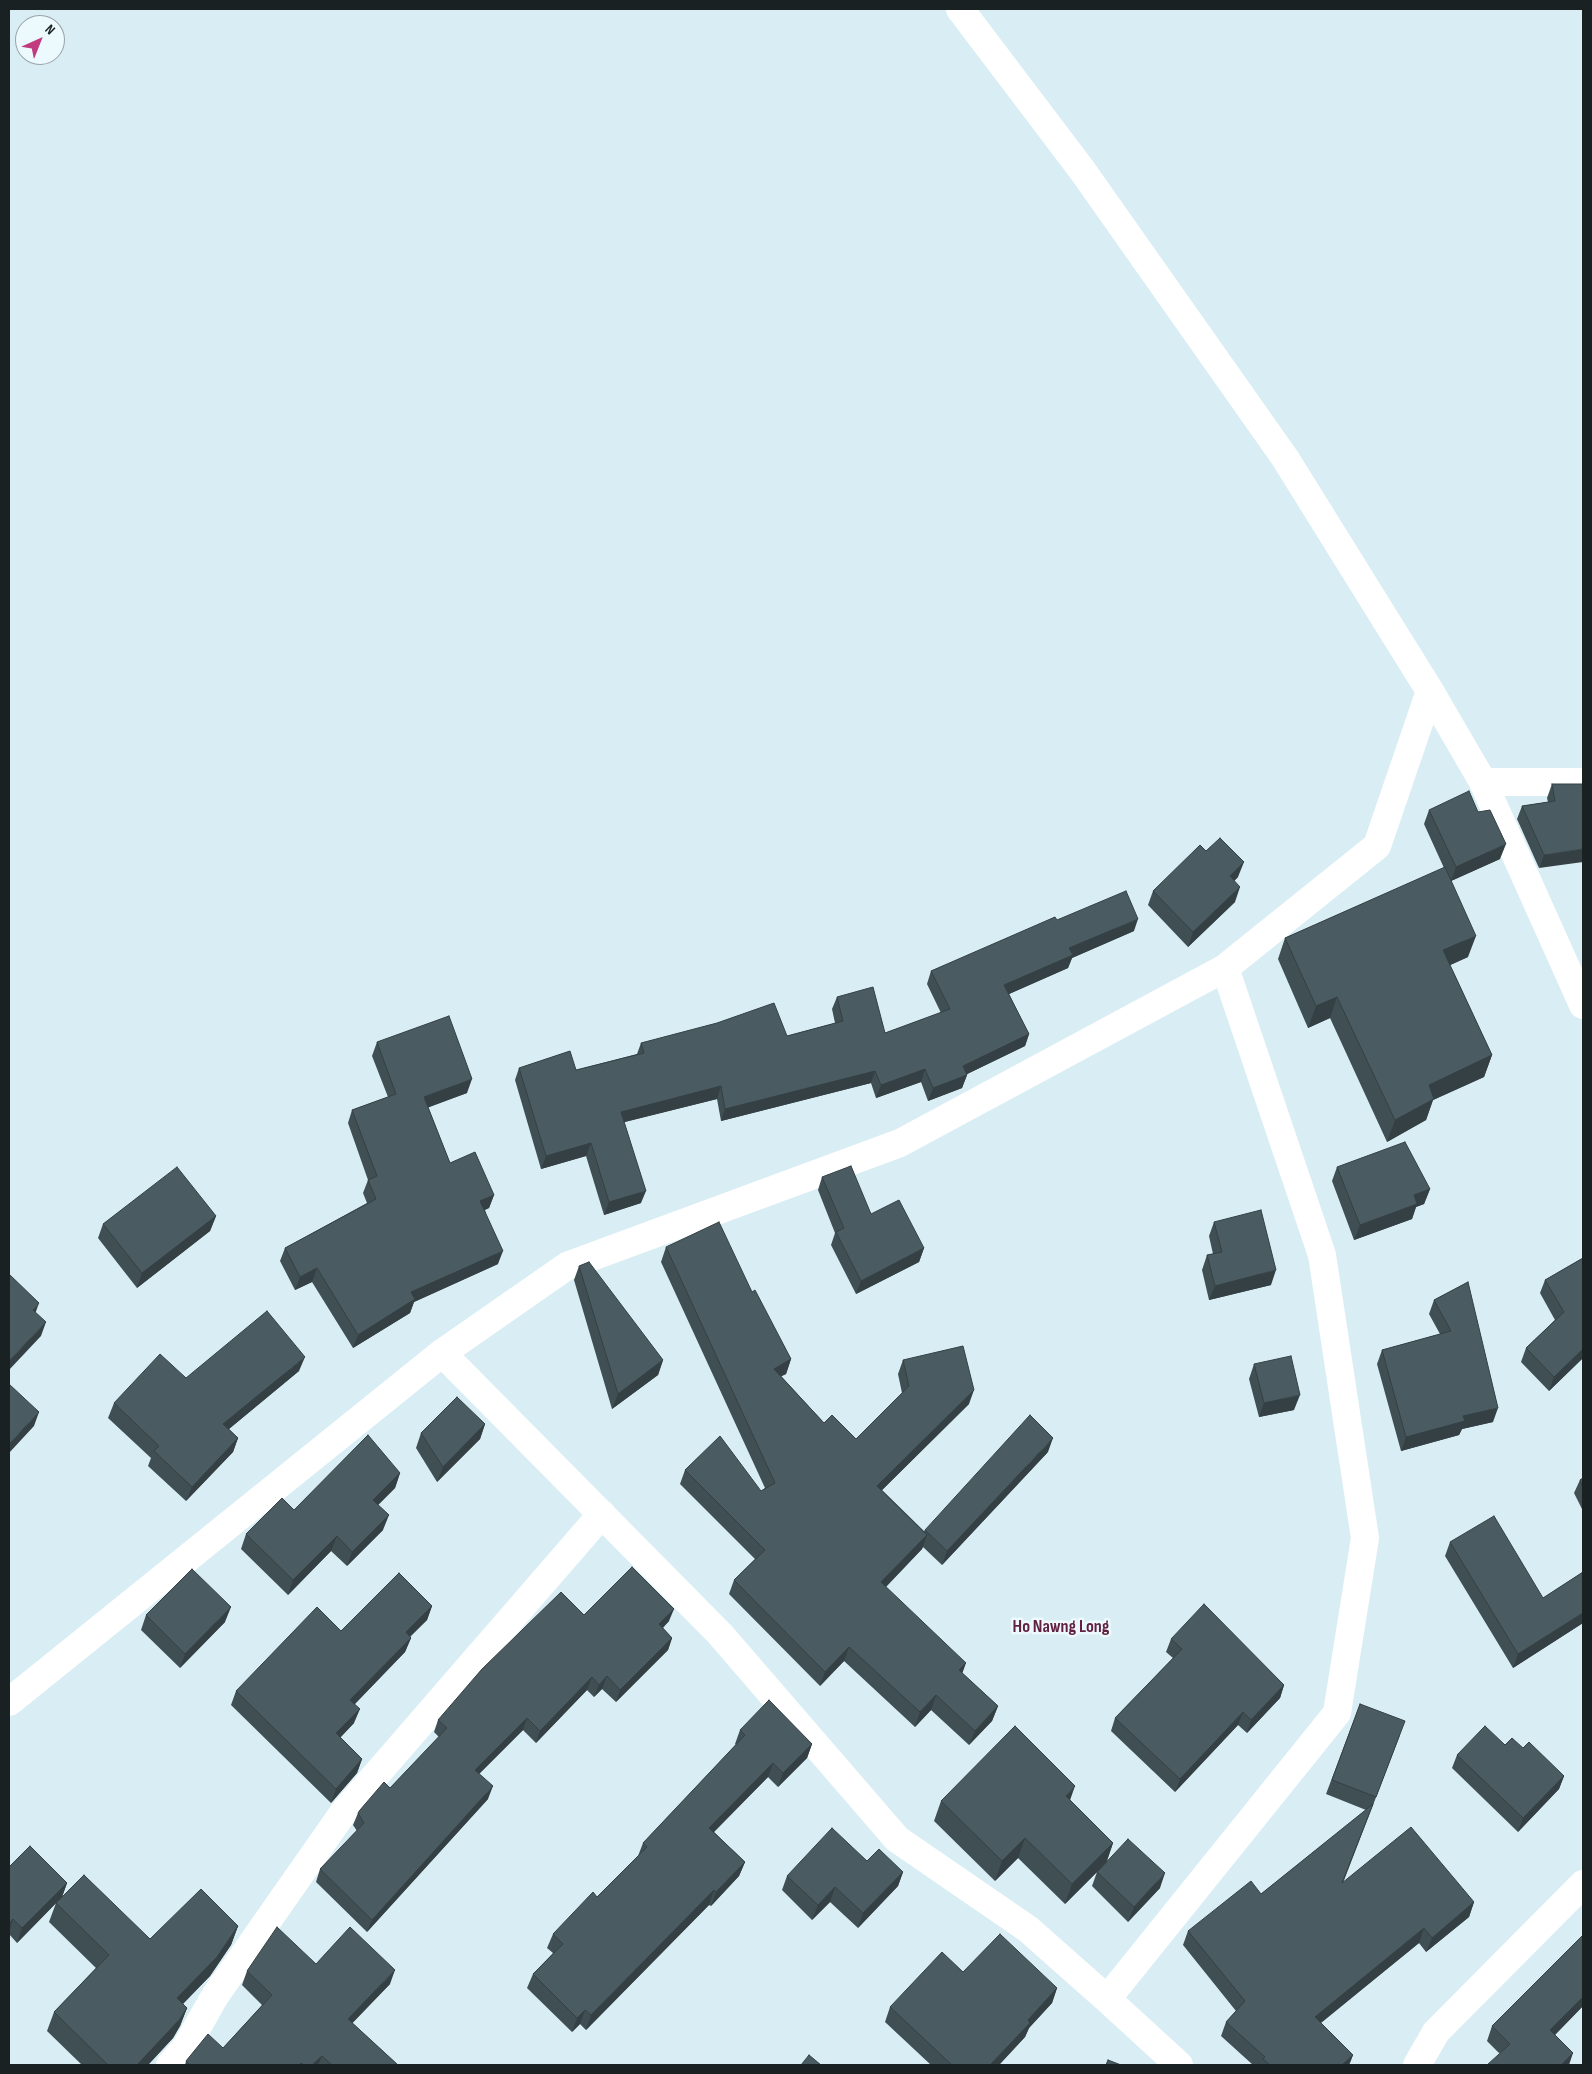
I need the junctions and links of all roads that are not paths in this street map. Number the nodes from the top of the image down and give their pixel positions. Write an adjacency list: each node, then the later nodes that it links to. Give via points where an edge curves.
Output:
1 (960, 9): 2 (street, via 1082,170 1285,458)
2 (1430, 691): 3 (street); 5 (street, via 1376,846)
3 (1483, 782): 4 (street); 6 (street)
4 (1583, 782)
5 (1225, 968): 7 (street, via 900,1143 567,1266); 11 (street, via 1322,1255 1365,1538 1337,1713)
6 (1583, 1005)
7 (442, 1353): 8 (street); 9 (street)
8 (602, 1514): 11 (street, via 720,1634 897,1839 1028,1929); 12 (street, via 343,1813 215,1996 186,2047)
9 (9, 1702)
10 (1583, 1884): 14 (street, via 1436,2032)
11 (1107, 1999): 13 (street)
12 (170, 2065)
13 (1179, 2065)
14 (1417, 2065)

